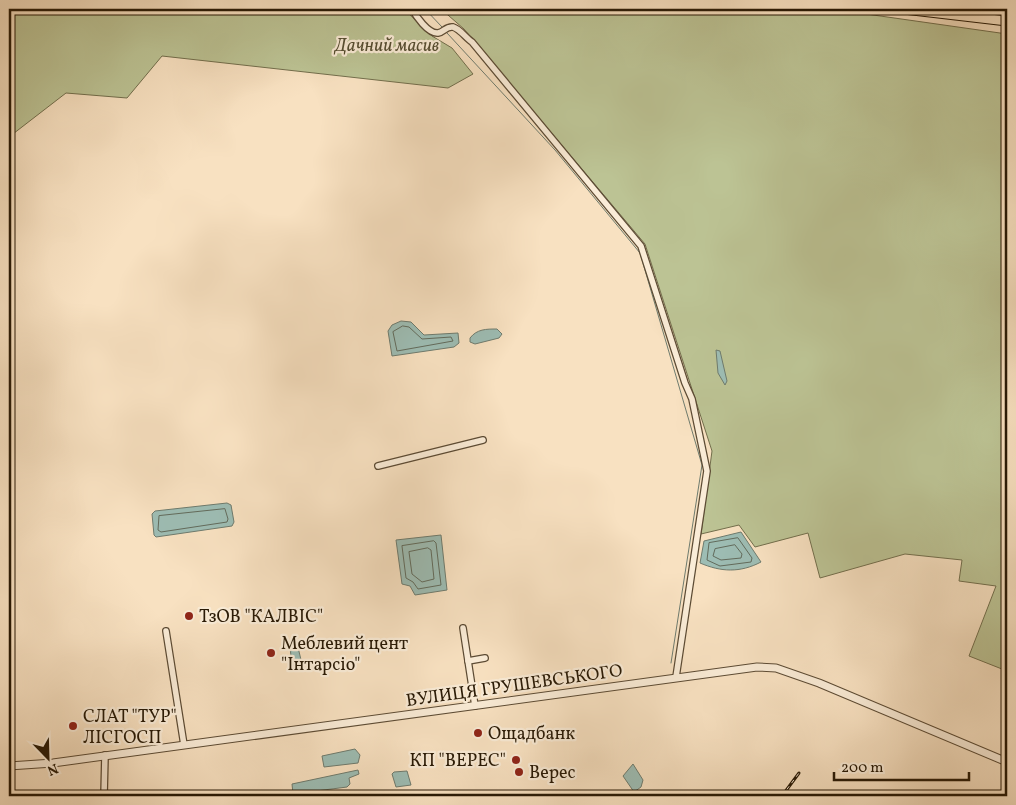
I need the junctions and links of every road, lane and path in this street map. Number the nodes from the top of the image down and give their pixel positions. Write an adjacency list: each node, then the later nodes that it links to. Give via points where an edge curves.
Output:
1 (412, 9): 10 (street, via 434,33 453,27 472,42 644,251 694,405 707,465)
2 (904, 9): 3 (highway)
3 (1007, 21)
4 (483, 440): 5 (street)
5 (378, 466)
6 (463, 628): 9 (street)
7 (166, 631): 12 (street)
8 (485, 658): 9 (street)
9 (468, 661): 11 (street)
10 (676, 677): 11 (street, ВУЛИЦЯ ГРУШЕВСЬКОГО); 14 (street, ВУЛИЦЯ ГРУШЕВСЬКОГО, via 757,667 776,668)
11 (475, 706): 12 (street, ВУЛИЦЯ ГРУШЕВСЬКОГО)
12 (184, 744): 13 (street, ВУЛИЦЯ ГРУШЕВСЬКОГО)
13 (105, 755): 15 (street, ВУЛИЦЯ ГРУШЕВСЬКОГО); 16 (street)
14 (1007, 762)
15 (9, 766)
16 (104, 796)

